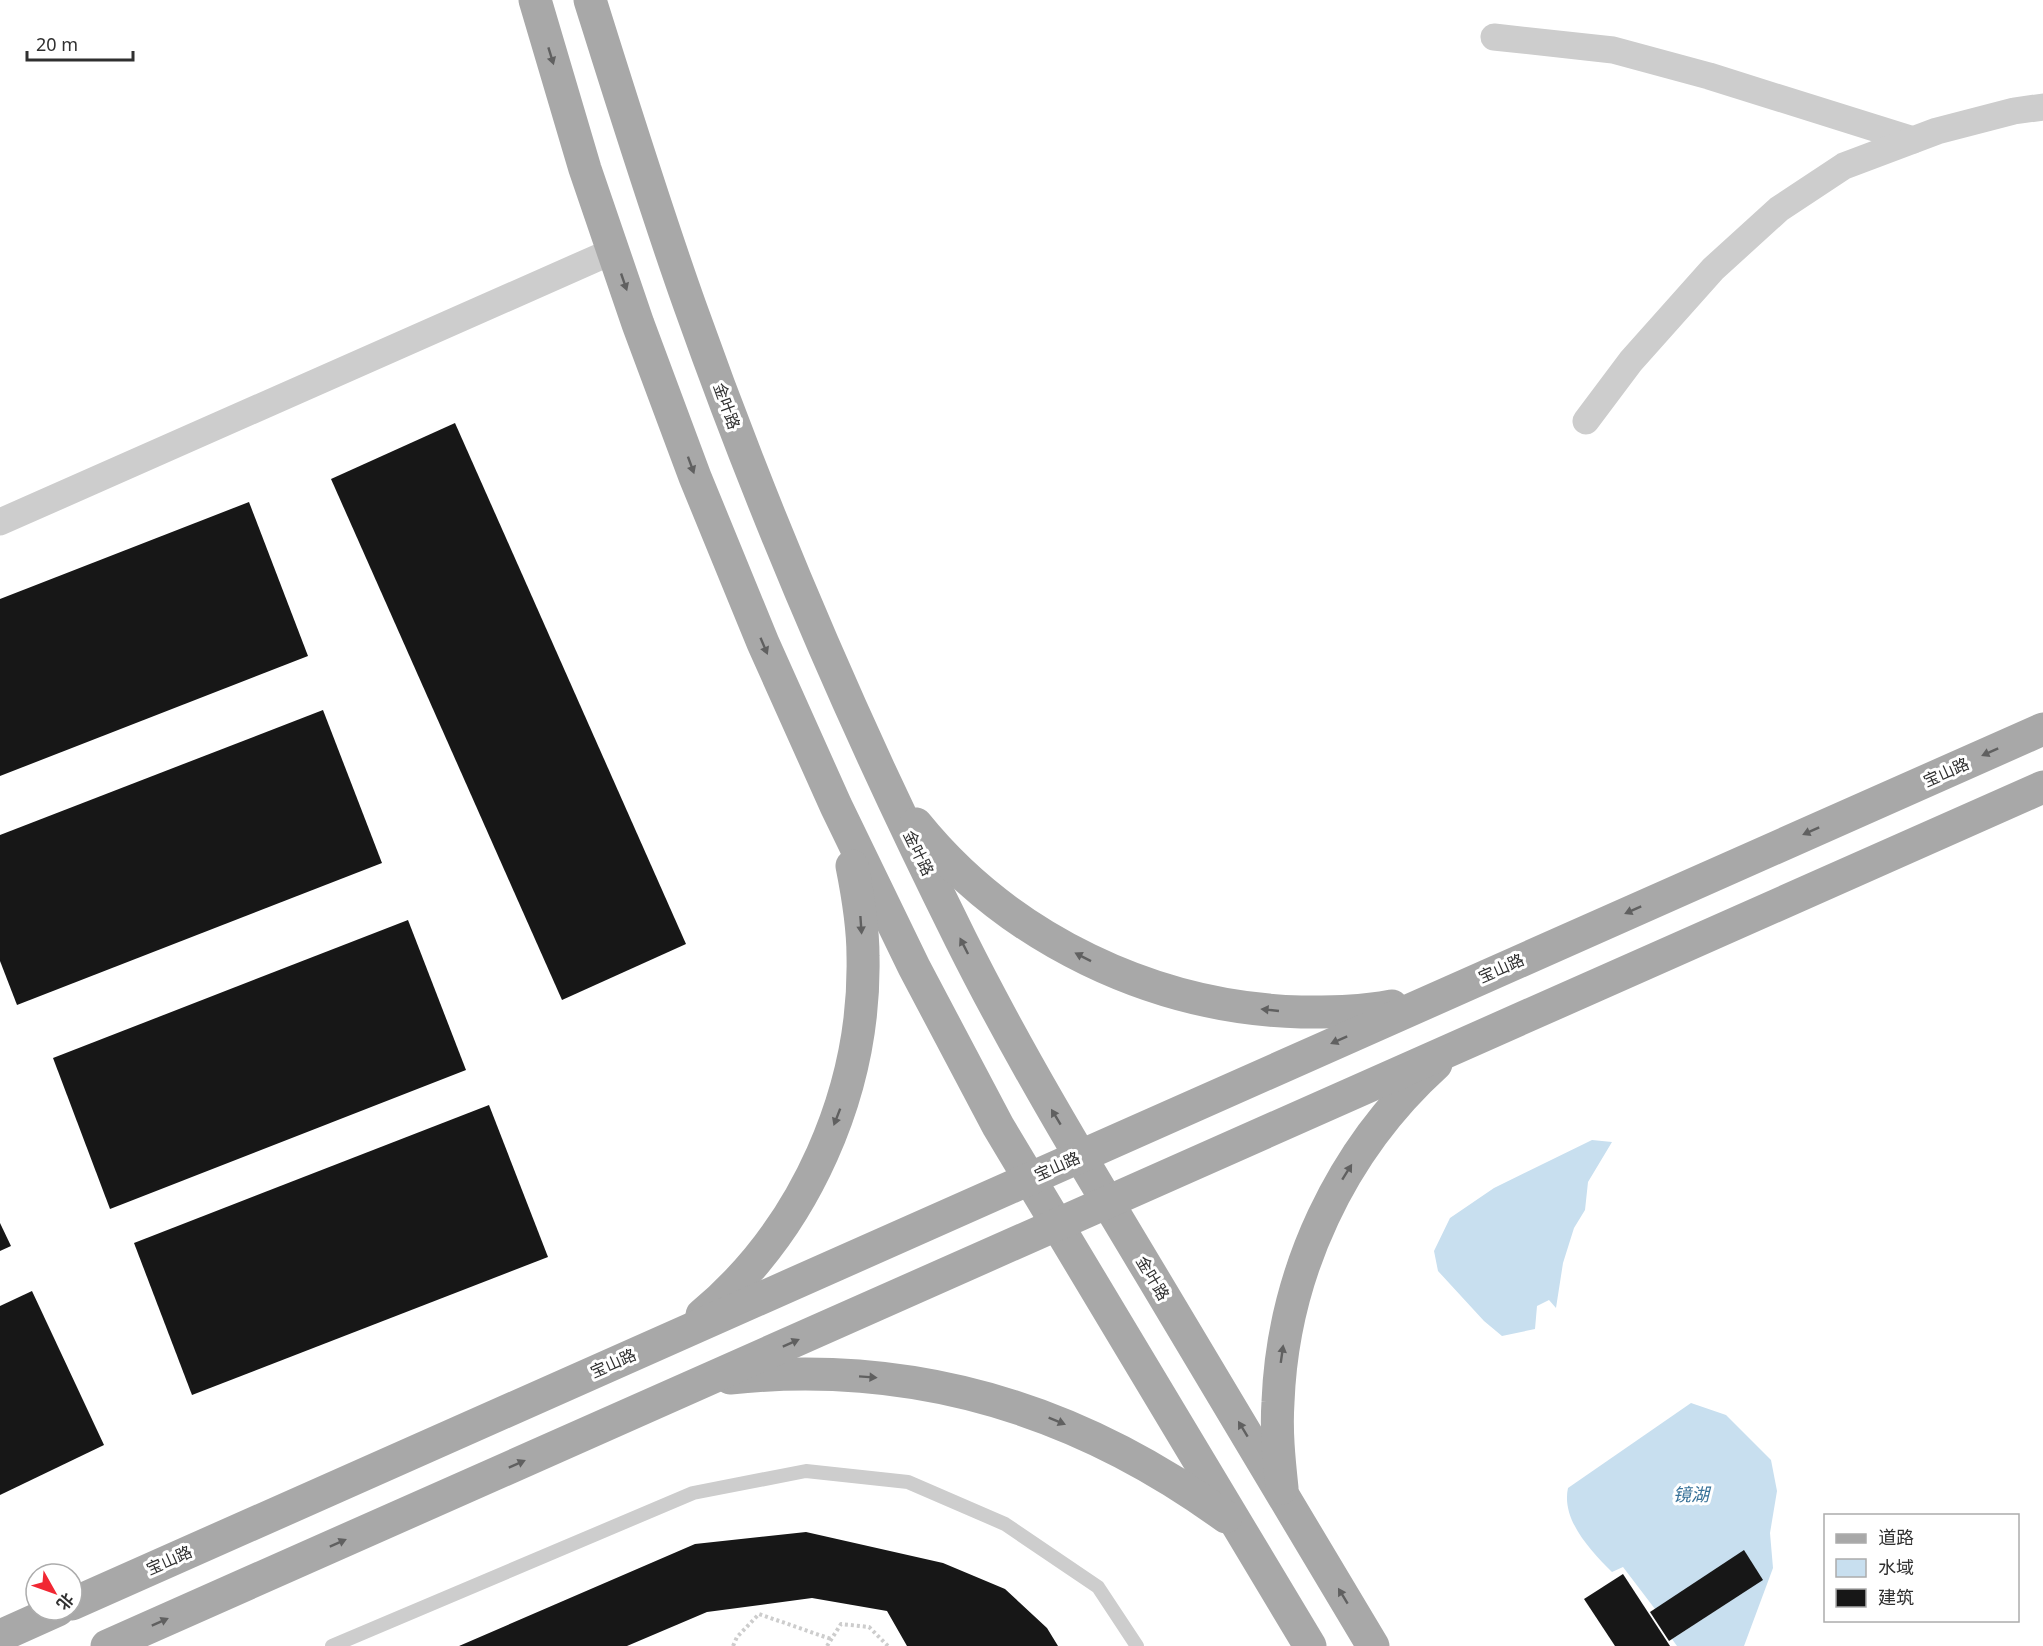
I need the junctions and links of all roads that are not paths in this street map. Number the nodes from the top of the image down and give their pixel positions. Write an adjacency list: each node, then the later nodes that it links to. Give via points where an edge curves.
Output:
1 (535, 0): 6 (main road, one-way to 6)
2 (590, 0): 10 (main road, 金叶路, via 637,152 746,458)
3 (1494, 38): 5 (street, via 1613,50)
4 (2043, 107): 5 (street, via 2014,111)
5 (1913, 140): 7 (street, via 1844,166 1779,209 1713,269 1631,362)
6 (613, 251): 8 (street); 12 (main road, one-way to 12, via 695,477 763,644)
7 (1586, 421)
8 (0, 522)
9 (2043, 729): 13 (main road, 宝山路, one-way to 13)
10 (885, 783): 13 (main road, one-way to 10, via 1383,1008 1283,1011 1223,1004 1136,981 1039,933 995,902 925,834); 15 (main road, 金叶路, one-way to 10, via 962,943)
11 (2043, 787): 14 (main road)
12 (836, 806): 16 (main road, via 914,967); 19 (main road, one-way to 19, via 851,855 863,956 860,1018 841,1108 823,1152 777,1233 748,1270)
13 (1432, 999): 15 (main road, 宝山路, one-way to 15)
14 (1453, 1048): 17 (main road); 21 (main road, one-way to 14, via 1278,1449 1281,1355 1304,1263 1320,1222 1364,1146 1390,1110)
15 (1079, 1156): 16 (main road, 宝山路); 17 (main road, 金叶路)
16 (1029, 1179): 18 (main road); 19 (main road, 宝山路)
17 (1107, 1202): 18 (main road); 21 (main road, 金叶路, one-way to 17)
18 (1057, 1224): 20 (main road, one-way to 18); 22 (main road)
19 (679, 1334): 23 (main road, 宝山路)
20 (705, 1381): 22 (main road, one-way to 22, via 764,1375 884,1378 1000,1402 1101,1440 1149,1465); 26 (main road, one-way to 20)
21 (1283, 1496): 30 (main road, 金叶路, one-way to 21)
22 (1238, 1525): 29 (main road)
23 (84, 1599)
24 (31, 1622): 25 (main road)
25 (0, 1636)
26 (107, 1646)
27 (332, 1646): 28 (lane, via 693,1492 806,1471 908,1482 1005,1524 1098,1587)
28 (1137, 1646)
29 (1310, 1646)
30 (1373, 1646)

